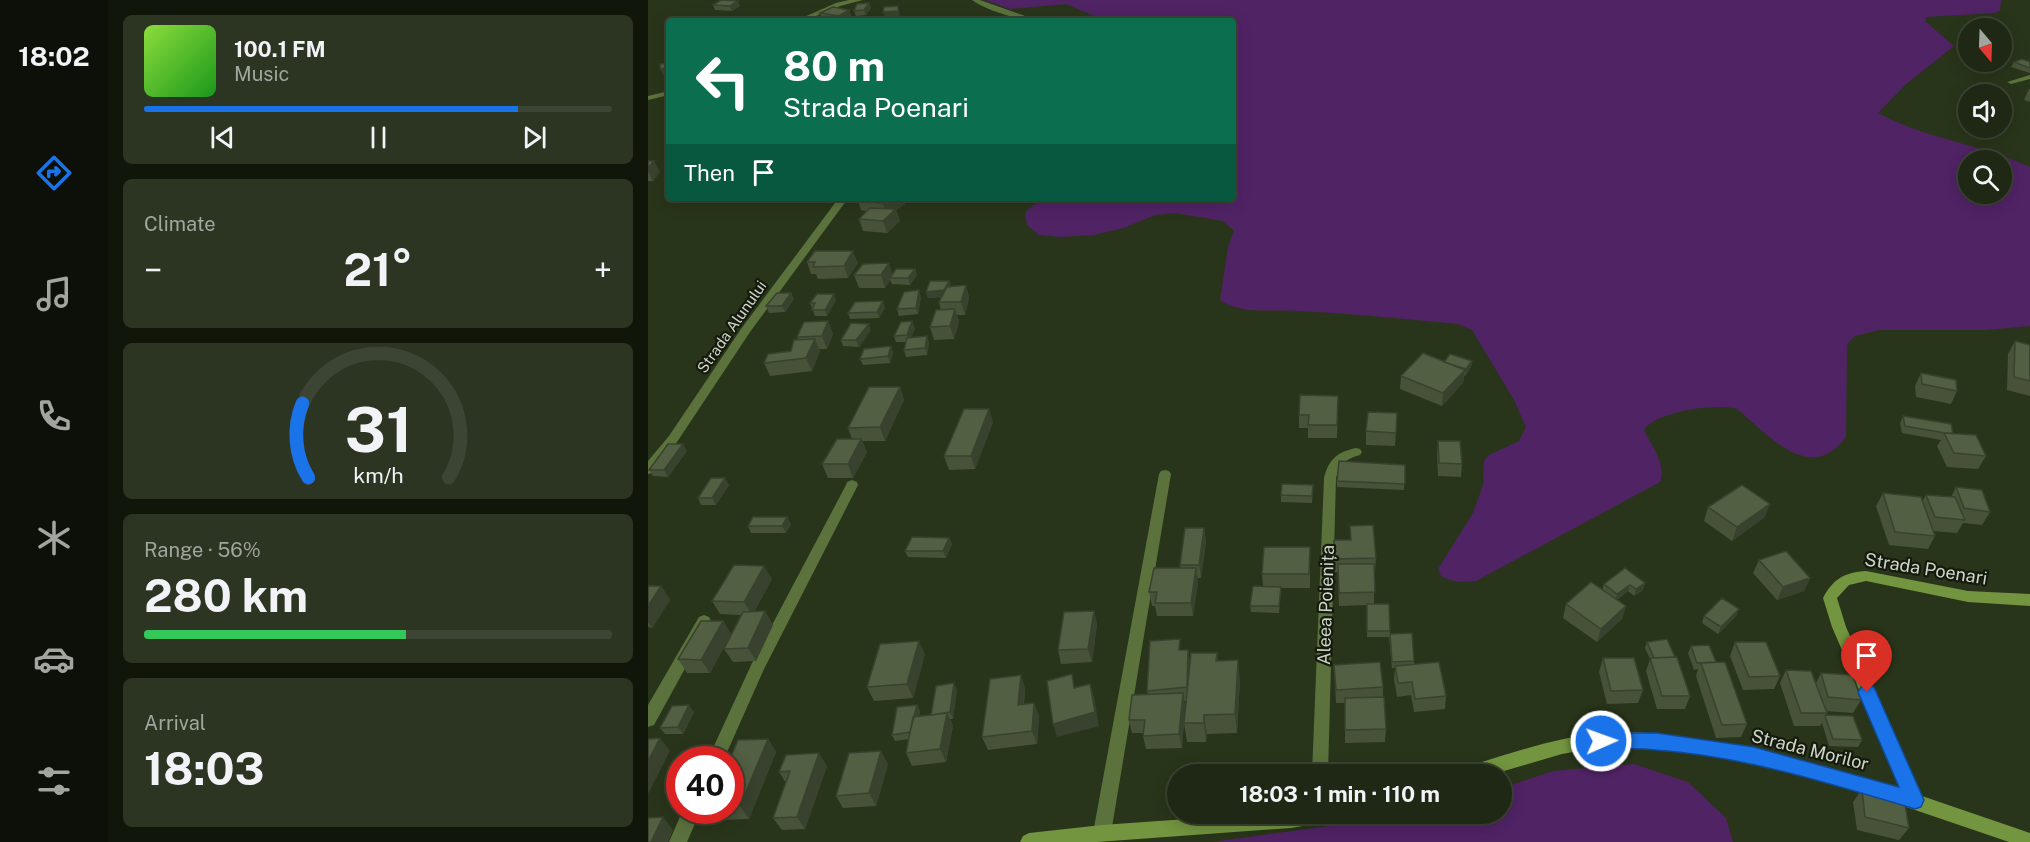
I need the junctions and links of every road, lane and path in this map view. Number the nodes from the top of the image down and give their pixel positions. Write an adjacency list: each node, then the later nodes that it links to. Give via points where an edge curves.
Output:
1 (860, 0): 3 (street, via 838,4)
2 (975, 0): 4 (street)
3 (805, 18)
4 (1026, 18)
5 (2030, 78): 6 (street)
6 (2011, 82)
7 (666, 94): 8 (street)
8 (648, 98)
9 (841, 201): 11 (street, Strada Alunului)
10 (1356, 452): 18 (street, Aleea Poienița, via 1335,460 1330,478)
11 (648, 470)
12 (1165, 474): 23 (street)
13 (852, 485): 17 (street, via 757,668)
14 (2030, 600): 20 (street, Strada Poenari, via 1971,597 1866,576 1838,583 1830,598 1839,627)
15 (704, 621): 16 (street)
16 (648, 720)
17 (722, 746)
18 (1320, 764)
19 (1505, 764): 20 (street, Strada Morilor, via 1584,742 1647,741 1754,756)
20 (1915, 800): 24 (street, Strada Morilor)
21 (686, 824): 25 (street)
22 (1207, 824): 23 (street)
23 (1102, 833): 26 (street)
24 (2030, 841)
25 (678, 842)
26 (1029, 842)

